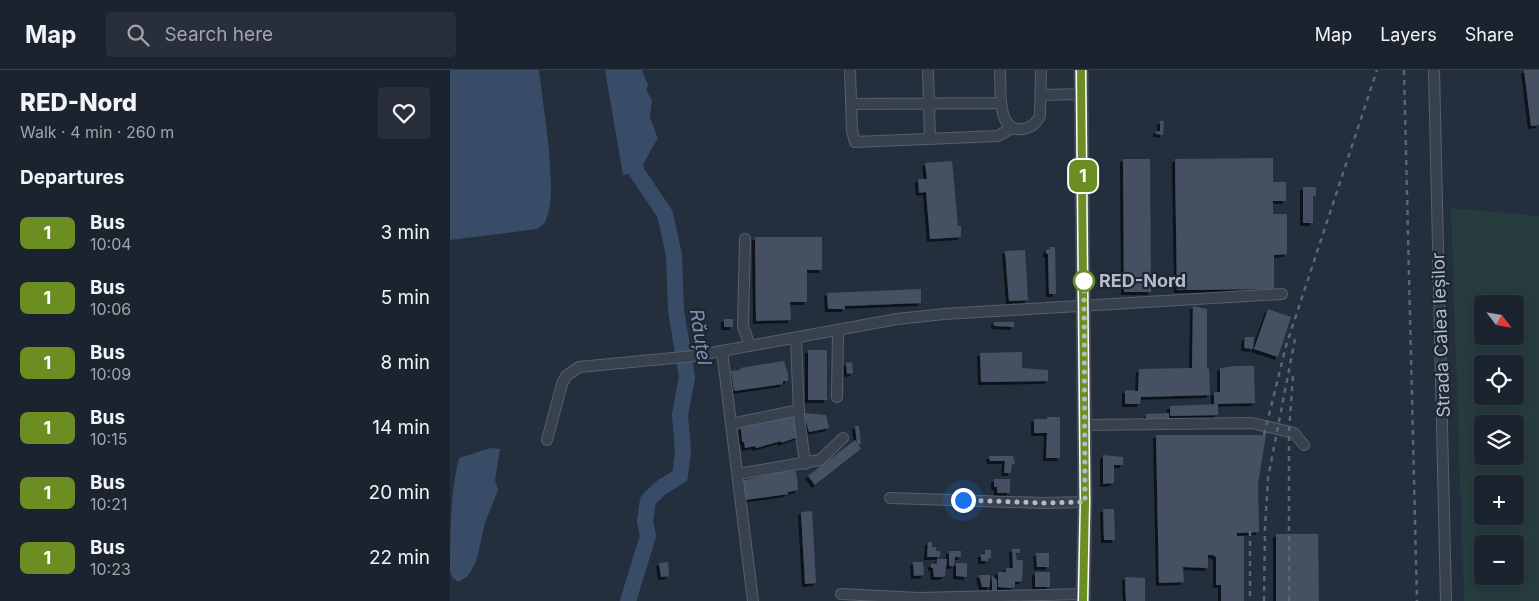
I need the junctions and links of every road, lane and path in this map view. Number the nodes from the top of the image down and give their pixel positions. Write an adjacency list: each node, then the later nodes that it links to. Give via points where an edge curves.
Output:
1 (850, 70): 10 (street)
2 (928, 70): 11 (street)
3 (1000, 70): 9 (street)
4 (1041, 70): 8 (street)
5 (1081, 70): 7 (main road)
6 (1434, 70): 35 (street, Strada Calea Ieșilor)
7 (1082, 94): 8 (street); 16 (main road)
8 (1042, 95): 12 (street, via 1036,123 1028,128)
9 (1001, 103): 11 (street); 12 (street, via 1002,116)
10 (851, 104): 11 (street); 13 (street, via 852,138 855,142)
11 (929, 104): 13 (street)
12 (1012, 128): 13 (street, via 998,136)
13 (930, 139)
14 (745, 239): 19 (street, via 743,326)
15 (1282, 294): 16 (street)
16 (1084, 305): 17 (street, via 944,314); 24 (main road)
17 (838, 331): 18 (street); 21 (street)
18 (796, 339): 19 (street); 22 (street)
19 (750, 346): 20 (street)
20 (722, 351): 23 (street); 26 (street, via 579,367 562,384)
21 (838, 397)
22 (799, 410): 23 (street); 28 (street)
23 (731, 424): 29 (street)
24 (1084, 424): 27 (street, via 1252,423 1294,433); 31 (main road)
25 (843, 438): 28 (street, via 820,460)
26 (547, 440)
27 (1304, 445)
28 (805, 464): 29 (street)
29 (738, 474): 34 (street)
30 (890, 498): 31 (street)
31 (1085, 502): 33 (main road)
32 (841, 594): 33 (street, via 919,598)
33 (1083, 597)
34 (753, 601)
35 (1446, 601)

